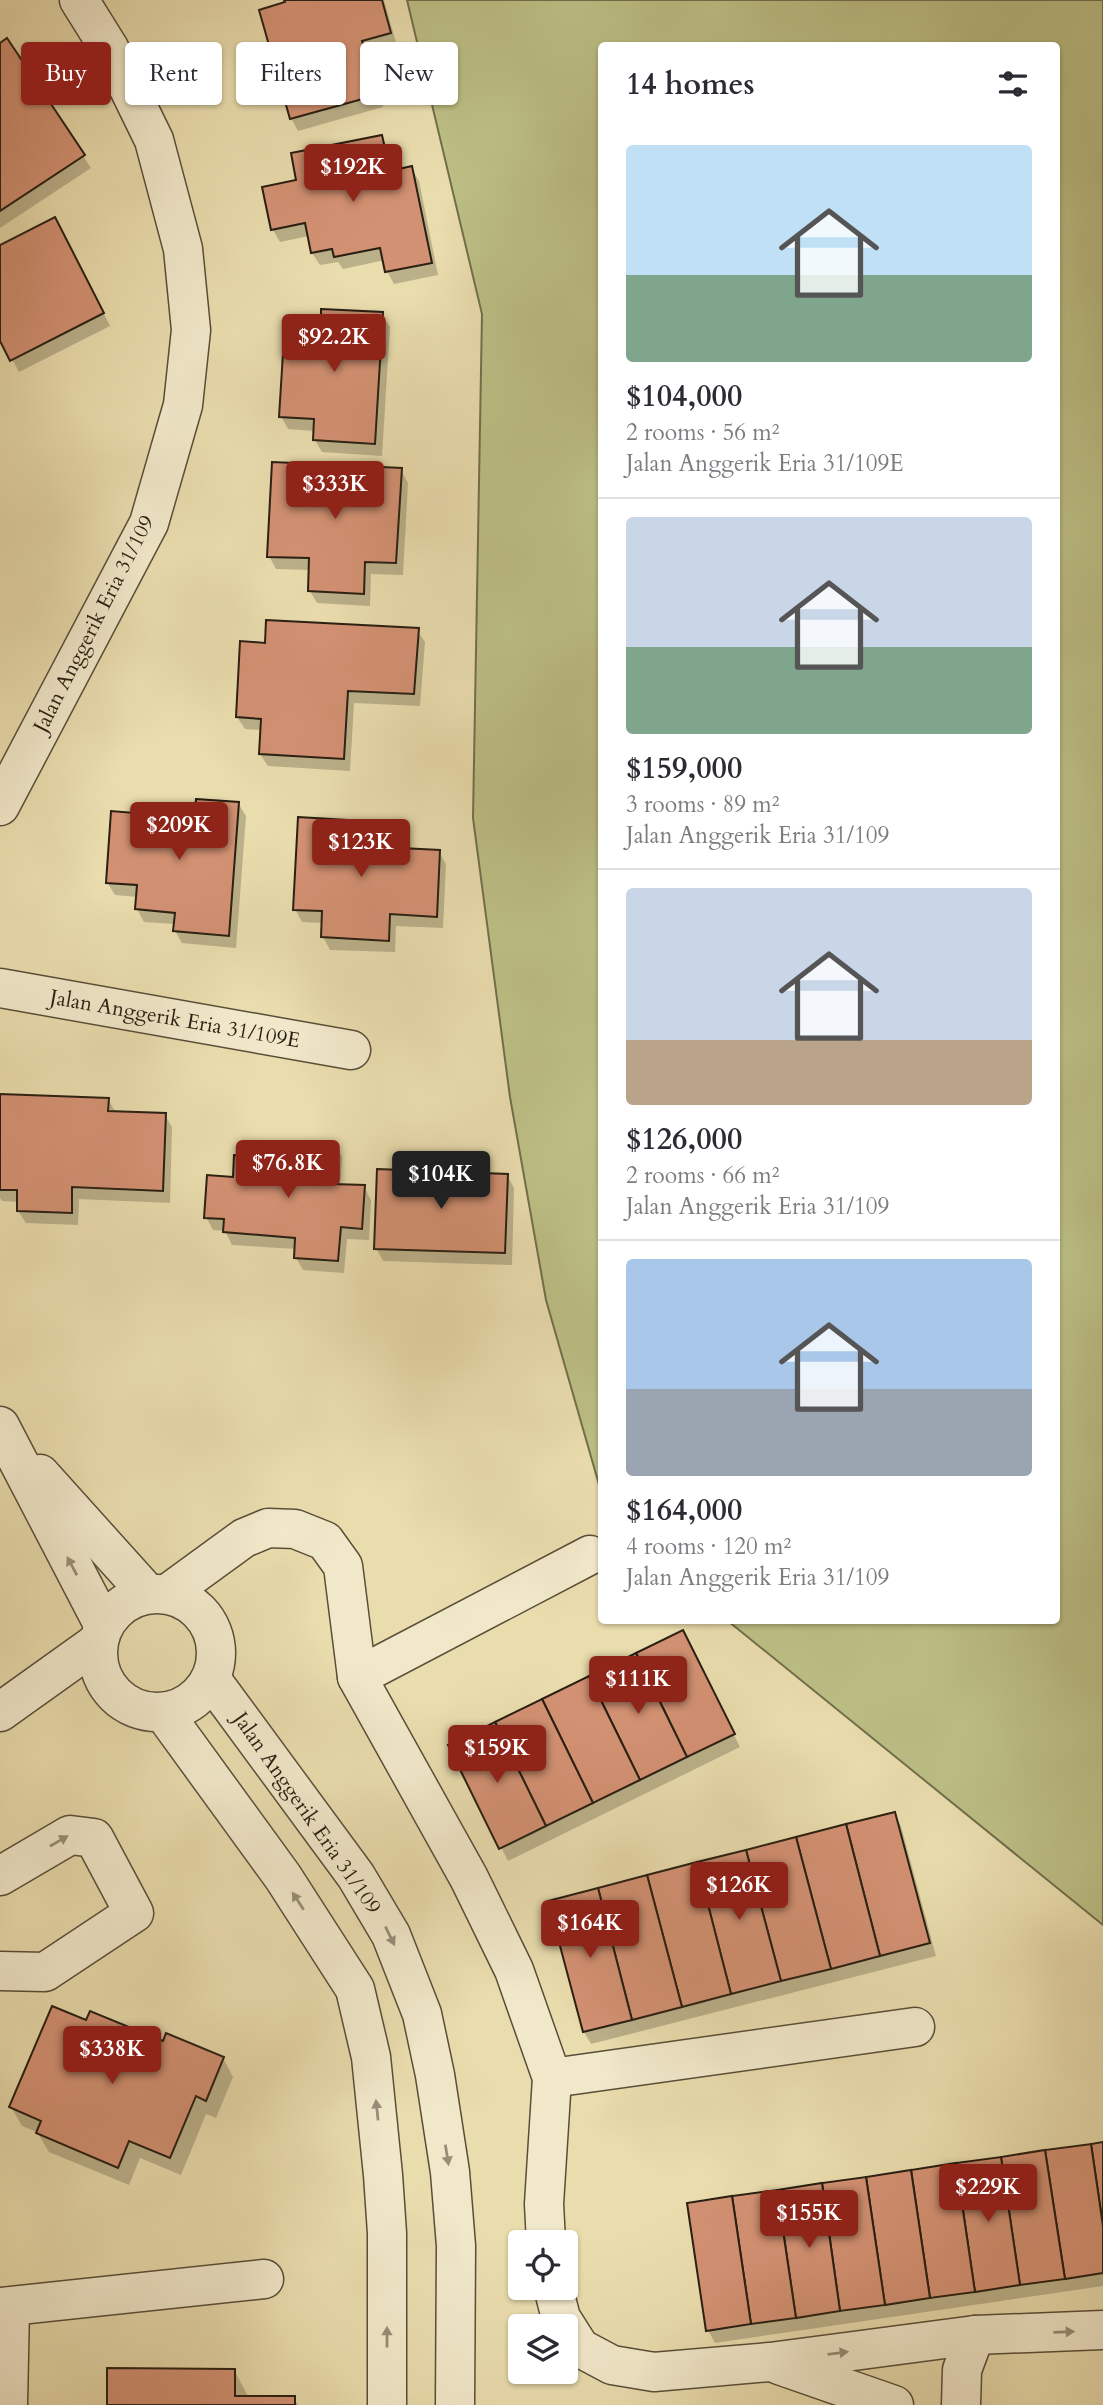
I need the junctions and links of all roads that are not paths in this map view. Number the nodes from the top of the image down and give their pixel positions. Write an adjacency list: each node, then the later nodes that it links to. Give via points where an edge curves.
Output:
1 (79, 0): 2 (street, Jalan Anggerik Eria 31/109, via 109,48 154,140 183,249 191,330 183,405 149,523)
2 (0, 806)
3 (0, 988): 4 (street, Jalan Anggerik Eria 31/109E)
4 (351, 1050)
5 (0, 1429): 7 (street); 8 (street, one-way to 5)
6 (590, 1555): 9 (street)
7 (157, 1594): 8 (street, via 129,1601); 9 (street, via 243,1538 268,1528 295,1529 325,1541 343,1566); 10 (street, via 184,1600 211,1626 217,1662)
8 (101, 1634): 11 (street); 12 (street, via 97,1661 113,1694 144,1712)
9 (357, 1677): 16 (street, via 503,1947)
10 (211, 1679): 12 (street, via 192,1702); 26 (street, Jalan Anggerik Eria 31/109, one-way to 26, via 356,1876 391,1935 422,2014 450,2172 456,2246)
11 (0, 1712)
12 (163, 1713): 25 (street, one-way to 12, via 383,2175 371,2057 355,1989 283,1877)
13 (0, 1876): 14 (street, one-way to 14, via 70,1835 94,1838 134,1913 45,1972)
14 (0, 1971)
15 (915, 2027): 16 (street)
16 (552, 2078): 17 (street)
17 (546, 2230)
18 (264, 2279): 20 (street)
19 (556, 2300): 23 (street, via 561,2318 580,2348 612,2365 654,2372)
20 (5, 2307): 24 (street)
21 (1103, 2330): 22 (street, one-way to 21)
22 (975, 2335): 23 (street, one-way to 22); 28 (street, via 962,2370)
23 (770, 2362): 27 (street)
24 (8, 2405)
25 (387, 2405)
26 (455, 2405)
27 (894, 2405)
28 (961, 2405)

